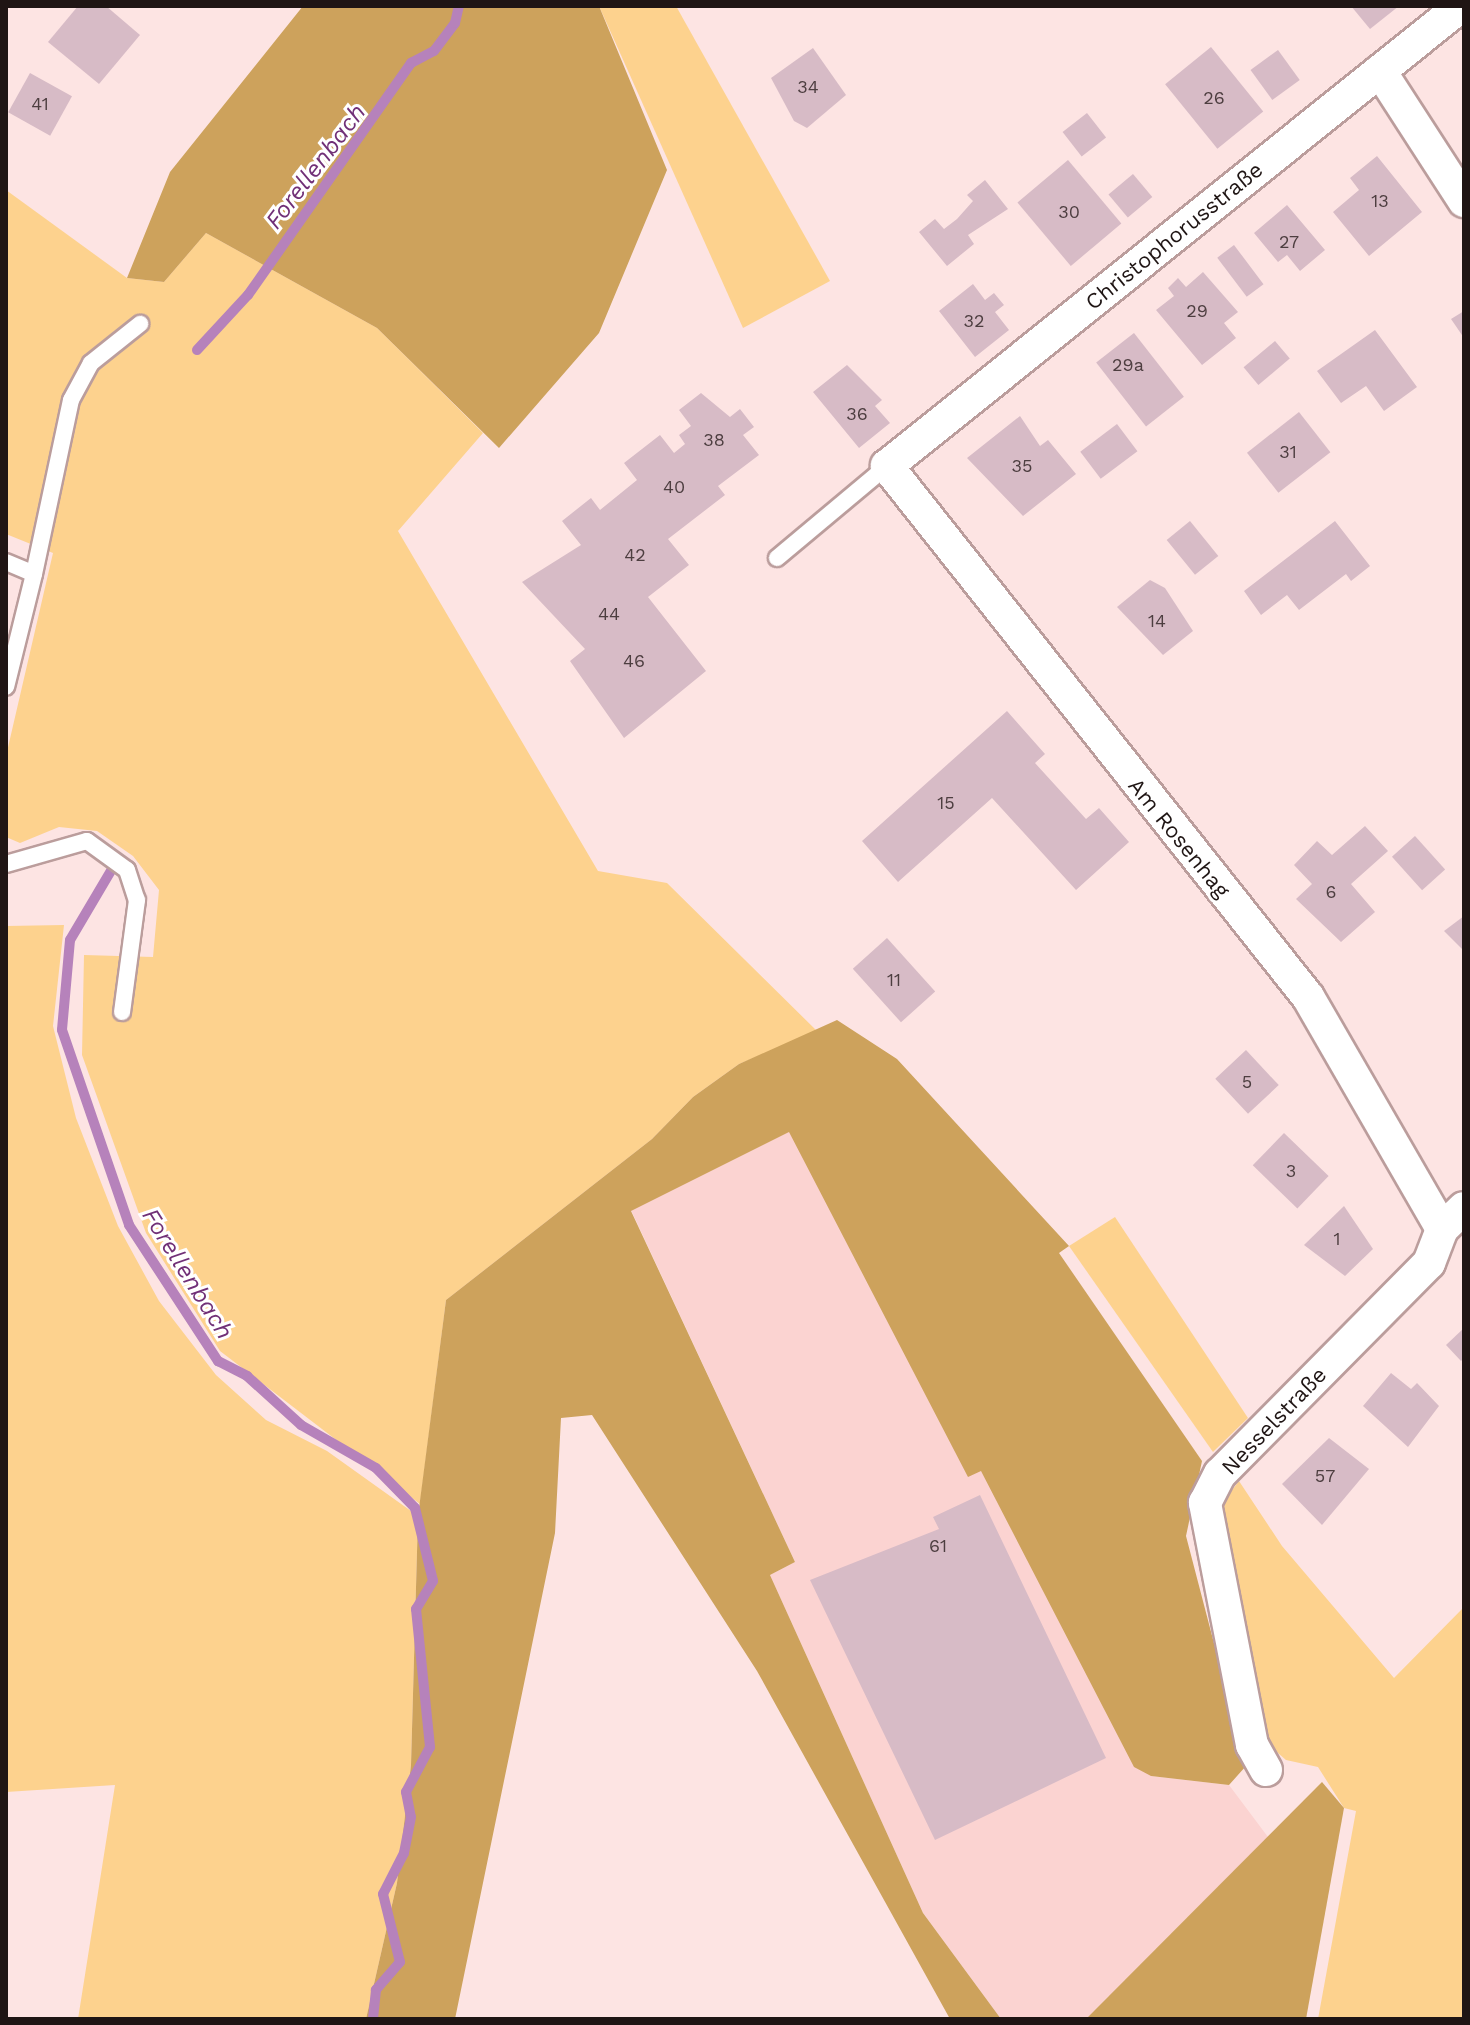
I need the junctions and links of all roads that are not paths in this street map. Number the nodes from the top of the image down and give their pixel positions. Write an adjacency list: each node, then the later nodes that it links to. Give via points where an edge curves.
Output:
1 (1461, 6): 2 (street, Christophorusstraße)
2 (1380, 71): 3 (street); 5 (street, Christophorusstraße)
3 (1464, 201)
4 (140, 324): 8 (lane, via 91,363 71,400)
5 (887, 466): 6 (lane); 12 (street, Am Rosenhag, via 1308,997)
6 (777, 558)
7 (6, 562): 8 (lane)
8 (34, 574): 9 (lane)
9 (6, 687)
10 (6, 864): 11 (lane, via 87,841 127,870 137,900)
11 (122, 1012)
12 (1453, 1218): 13 (street, Nesselstraße, via 1429,1263 1220,1474 1205,1503 1206,1538 1249,1731)
13 (1266, 1770)

